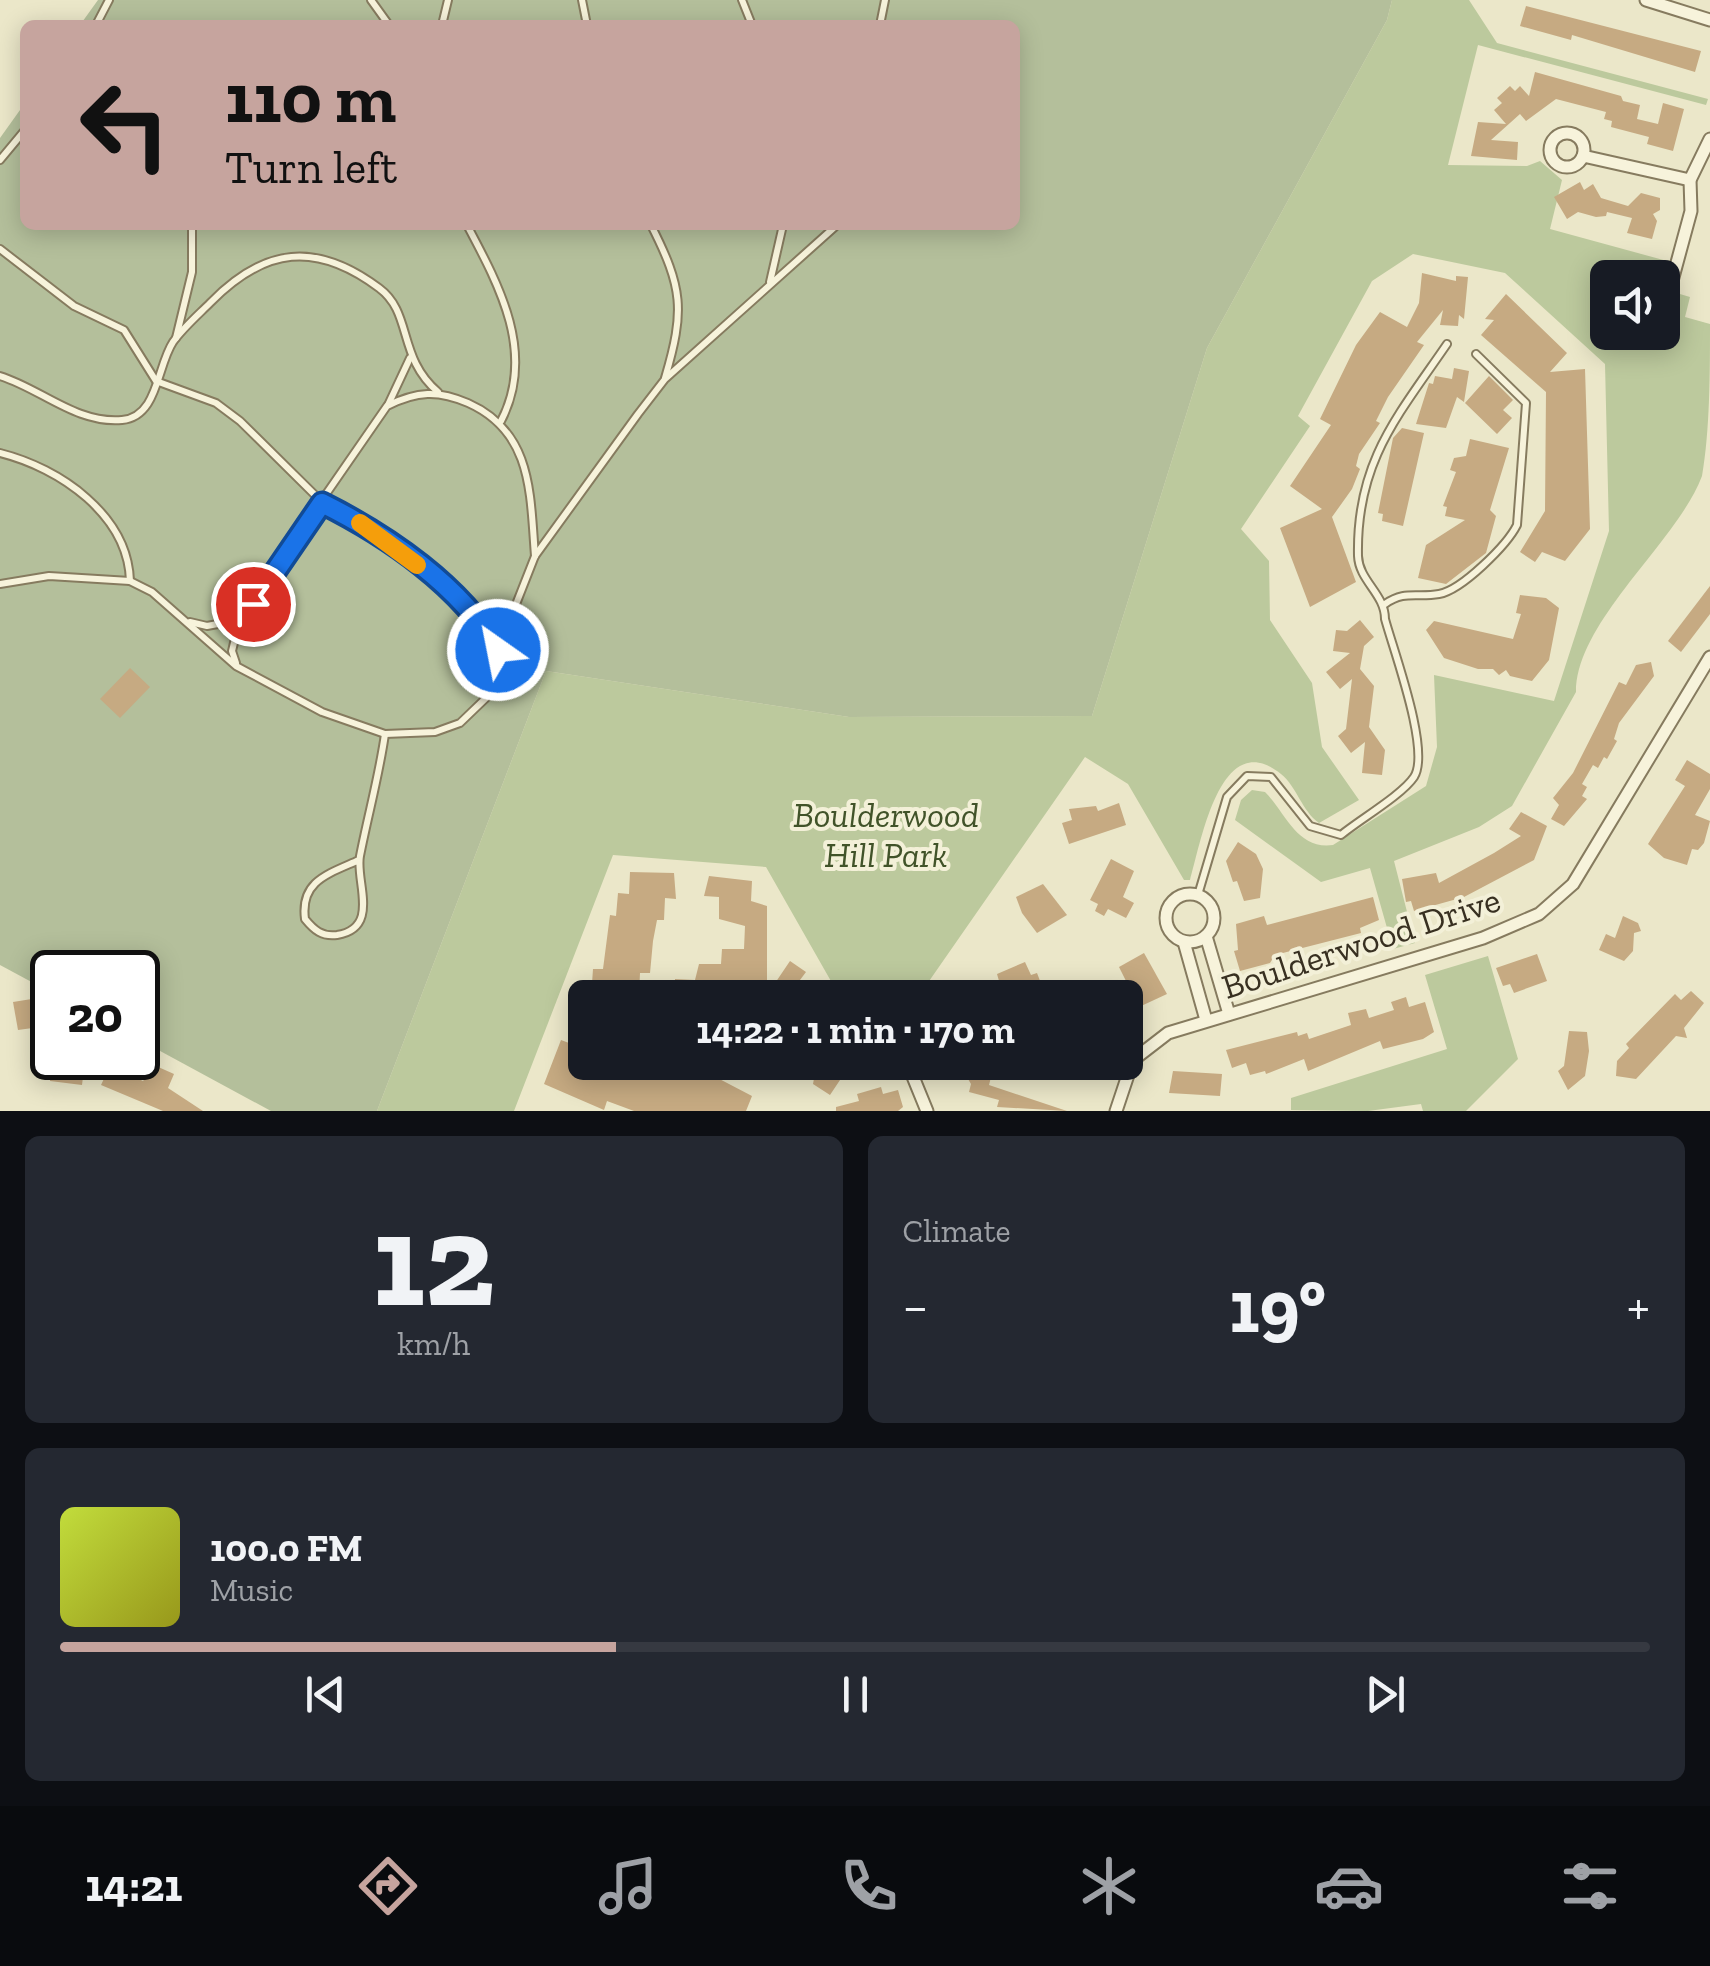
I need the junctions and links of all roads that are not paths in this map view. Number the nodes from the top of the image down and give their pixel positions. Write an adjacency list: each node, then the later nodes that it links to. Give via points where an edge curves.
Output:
1 (1646, 0): 2 (street)
2 (1710, 20)
3 (20, 136): 6 (lane)
4 (1710, 139): 7 (street)
5 (1584, 156): 7 (street)
6 (0, 160)
7 (1690, 180): 14 (street)
8 (192, 230): 16 (lane, via 192,272)
9 (469, 230): 25 (lane, via 503,298 518,358)
10 (653, 230): 21 (lane, via 682,305)
11 (781, 230): 15 (lane)
12 (831, 230): 15 (lane)
13 (0, 249): 22 (lane, via 74,306 124,330)
14 (1677, 260)
15 (769, 283): 21 (lane)
16 (175, 339): 19 (lane, via 248,271 296,255 346,267 385,292 398,312); 22 (lane)
17 (1446, 344): 31 (lane, via 1377,447 1366,481 1358,559)
18 (1476, 354): 31 (lane, via 1526,402 1517,525 1509,542 1455,587 1440,594 1401,593)
19 (410, 358): 23 (lane); 24 (lane)
20 (0, 376): 22 (lane, via 65,408 122,420 140,414)
21 (665, 379): 28 (lane)
22 (156, 381): 27 (lane, via 216,403)
23 (438, 392): 24 (lane); 25 (lane)
24 (387, 406): 27 (lane)
25 (501, 422): 28 (lane, via 522,460)
26 (0, 453): 29 (lane, via 82,494 120,536)
27 (322, 503): 32 (lane); 34 (lane, via 353,518 464,602)
28 (535, 556): 34 (lane)
29 (130, 581): 30 (lane, via 48,576); 33 (lane)
30 (0, 584)
31 (1385, 604): 39 (lane, via 1417,736 1414,778 1341,835 1310,826 1271,777 1248,776 1227,797)
32 (239, 620): 33 (lane); 36 (lane)
33 (189, 622): 36 (lane)
34 (498, 650): 37 (lane, via 476,713 435,732)
35 (1710, 657): 42 (street, Boulderwood Drive, via 1582,870 1539,914 1482,938)
36 (236, 666): 37 (lane, via 322,712)
37 (385, 734): 38 (lane)
38 (359, 860): 38 (lane, via 306,891 304,919 314,931 344,934 358,924 365,899)
39 (1198, 895): 40 (street, via 1214,913); 41 (street, via 1181,895 1166,915 1170,932)
40 (1206, 936): 41 (street); 42 (street)
41 (1184, 942): 43 (street)
42 (1229, 1014): 43 (street, Boulderwood Drive)
43 (1206, 1020): 46 (street, Boulderwood Drive, via 1168,1033 1133,1060)
44 (915, 1080): 45 (street)
45 (927, 1111)
46 (1116, 1111)

